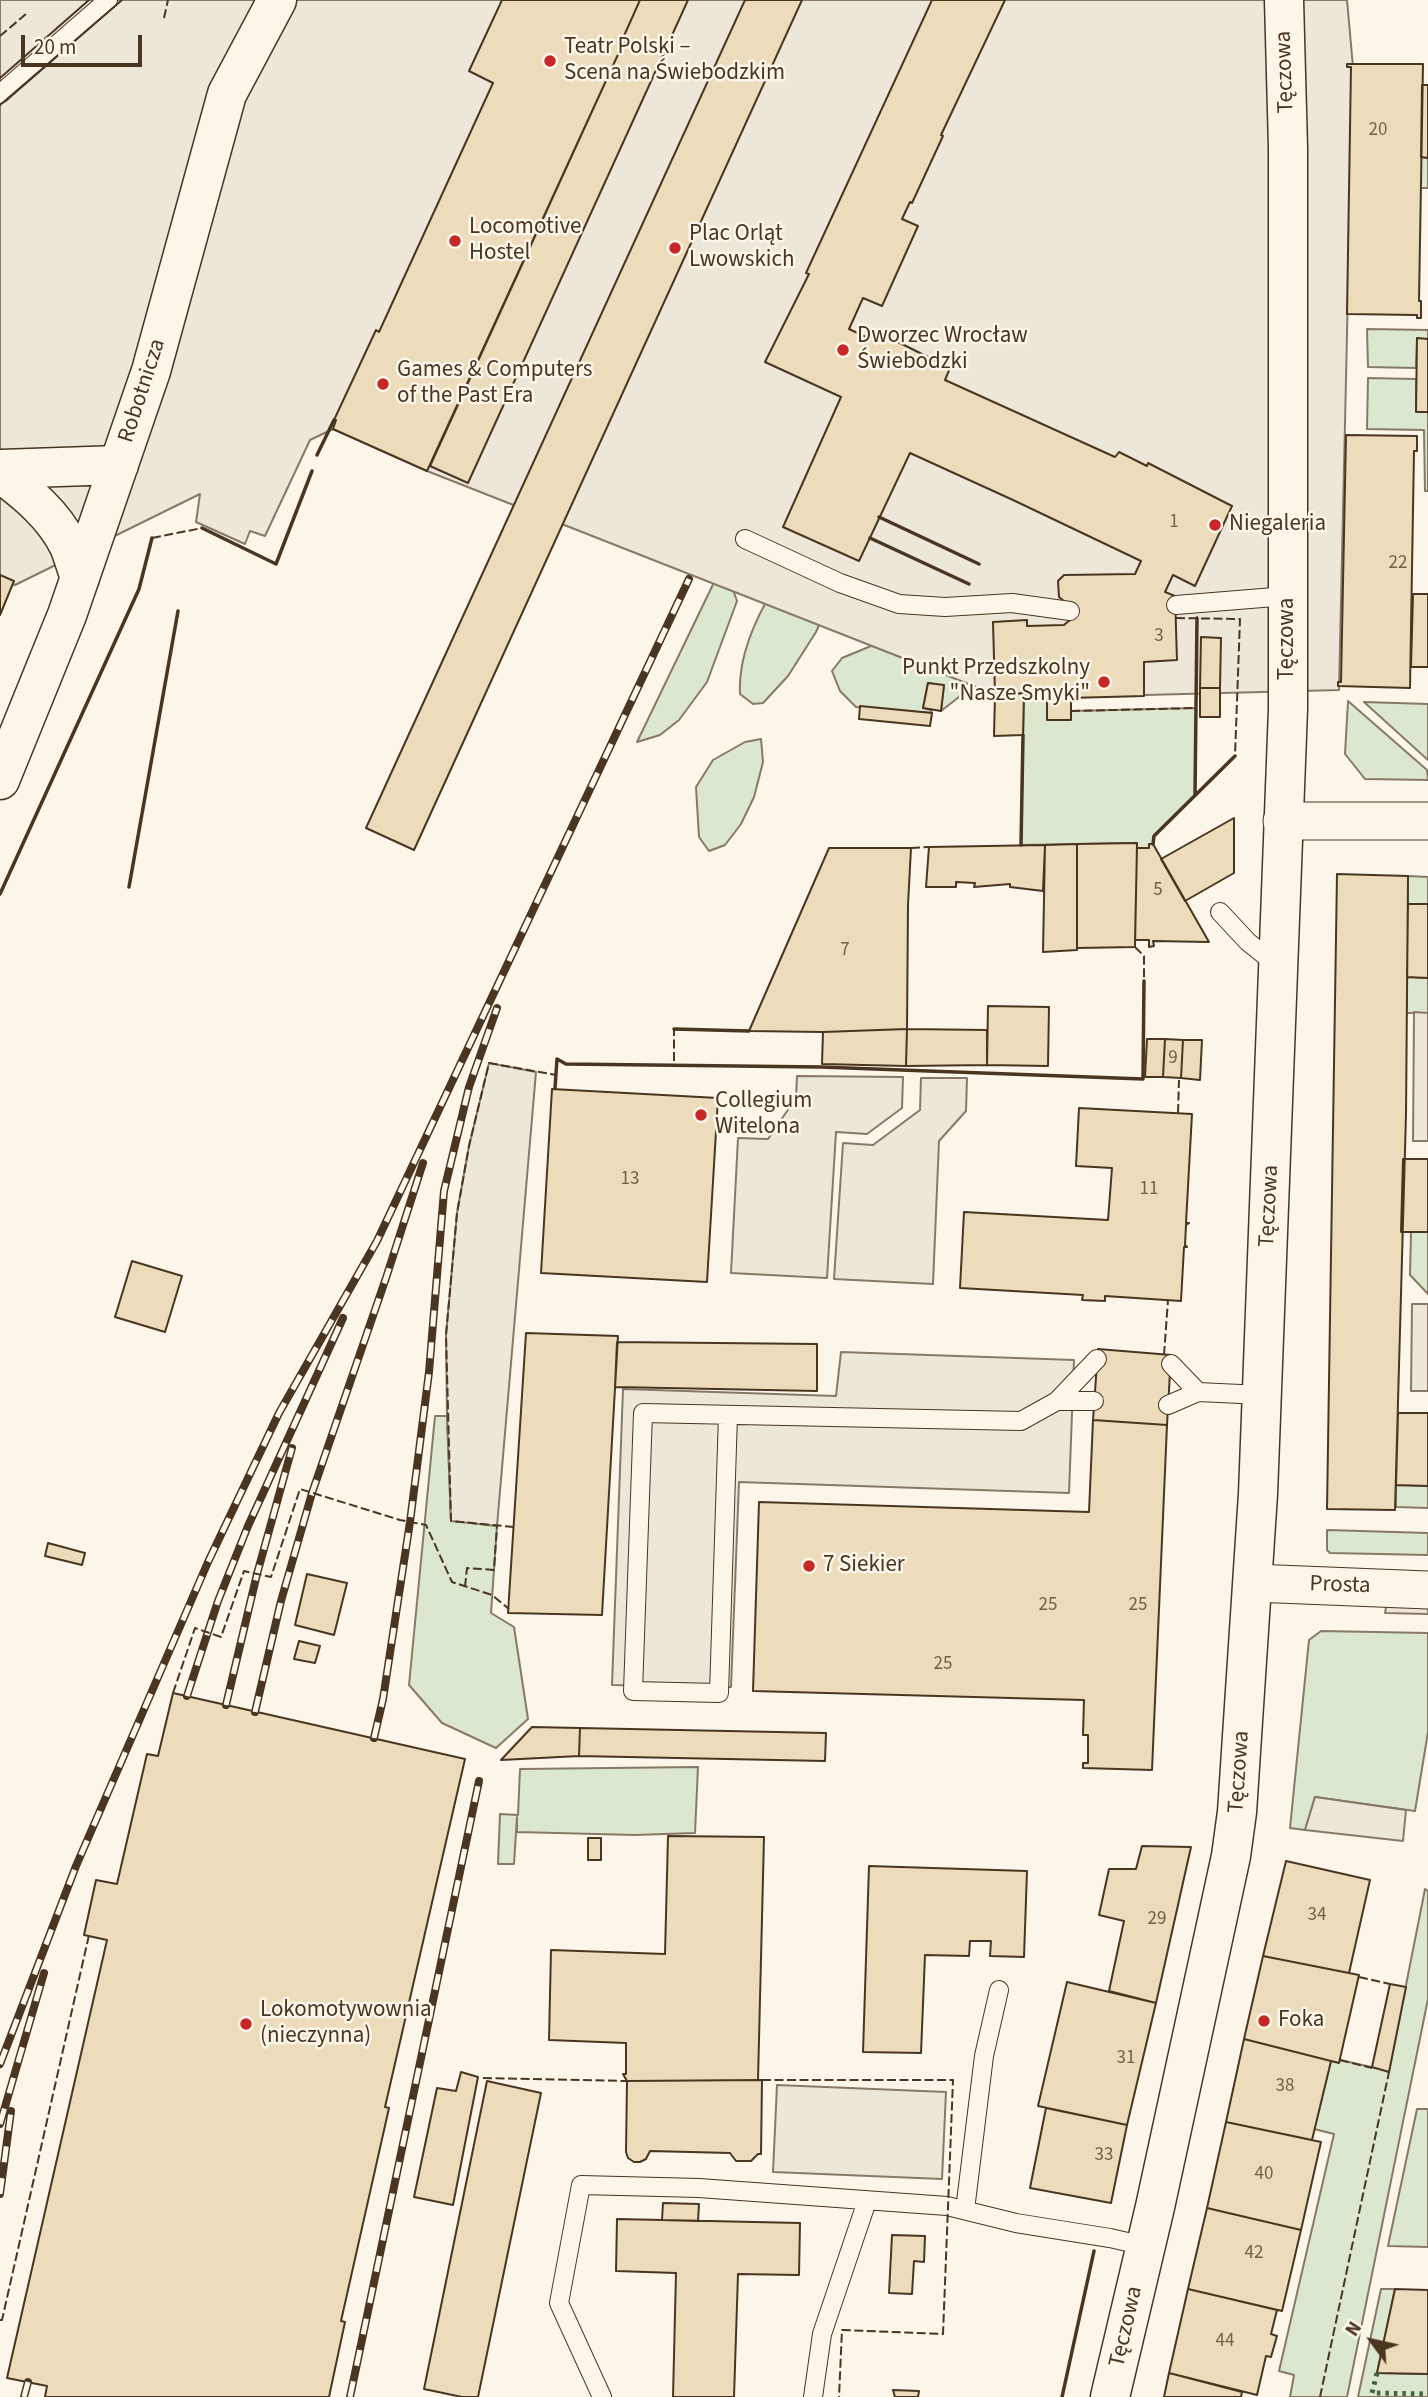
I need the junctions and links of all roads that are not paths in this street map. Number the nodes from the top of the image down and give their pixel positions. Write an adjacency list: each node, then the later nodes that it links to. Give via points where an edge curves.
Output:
1 (108, 0): 4 (lane)
2 (277, 0): 5 (street, Robotnicza, via 224,102 151,371)
3 (1284, 0): 9 (street, Tęczowa)
4 (0, 94)
5 (118, 465): 6 (street); 8 (street, Robotnicza)
6 (0, 471): 8 (street, via 50,517)
7 (745, 539): 11 (lane, via 898,604 1012,603)
8 (80, 578): 12 (street, Robotnicza)
9 (1287, 596): 10 (lane); 13 (street, Tęczowa, via 1288,709)
10 (1176, 606)
11 (1070, 611)
12 (0, 780)
13 (1282, 821): 14 (street); 16 (street, Tęczowa)
14 (1428, 821)
15 (1220, 912): 16 (lane)
16 (1279, 967): 20 (street, Tęczowa)
17 (1097, 1359): 21 (lane)
18 (1171, 1364): 19 (lane)
19 (1198, 1392): 20 (lane); 23 (lane)
20 (1262, 1395): 25 (street, Tęczowa)
21 (1057, 1401): 22 (lane); 24 (lane, via 1021,1421)
22 (1094, 1401)
23 (1168, 1405)
24 (728, 1415): 24 (lane, via 643,1413 633,1691 719,1693)
25 (1253, 1583): 26 (street, Prosta); 30 (street, Tęczowa, via 1236,1828)
26 (1428, 1590)
27 (999, 1990): 29 (lane, via 984,2056)
28 (867, 2201): 29 (lane); 31 (lane, via 699,2188 581,2185 559,2302); 32 (lane, via 822,2334)
29 (965, 2210): 30 (lane)
30 (1145, 2246): 33 (street, Tęczowa)
31 (602, 2397)
32 (813, 2397)
33 (1111, 2397)

